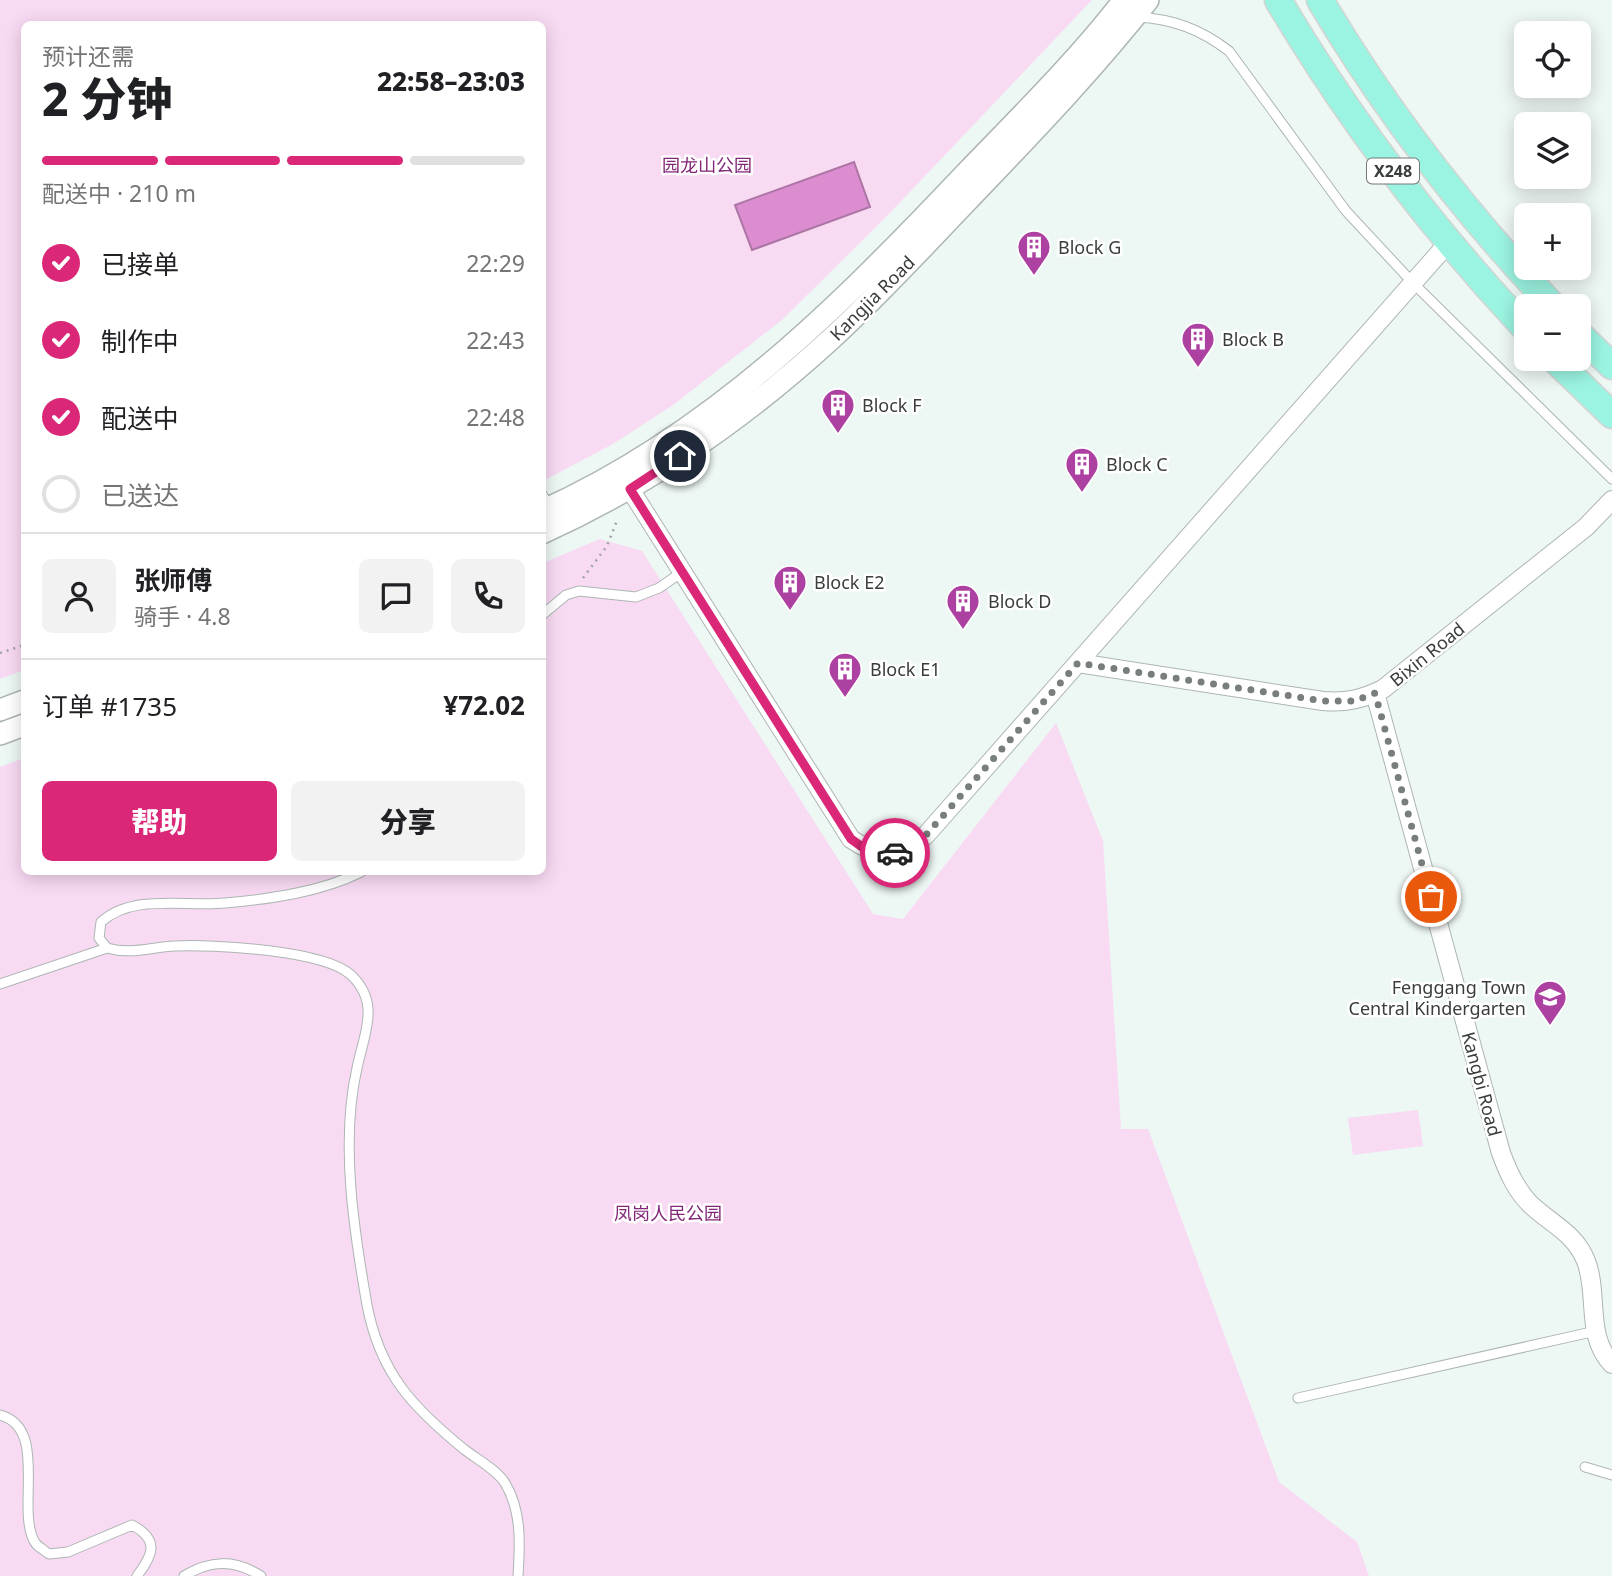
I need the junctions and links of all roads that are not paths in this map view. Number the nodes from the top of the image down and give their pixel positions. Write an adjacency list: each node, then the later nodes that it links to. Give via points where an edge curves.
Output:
1 (1261, 0): 4 (main road)
2 (1141, 3): 6 (lane, via 1161,18 1209,36 1229,51 1346,211); 14 (street, Kangjia Road, via 1019,118 818,324)
3 (1323, 4): 7 (main road, X248, via 1442,178)
4 (1283, 7): 5 (main road, X248, via 1372,143)
5 (1449, 242): 6 (street); 8 (main road, X248)
6 (1413, 283): 13 (lane); 19 (street)
7 (1543, 294)
8 (1514, 315)
9 (1591, 346): 10 (main road)
10 (1612, 366)
11 (1566, 371): 12 (main road)
12 (1612, 415)
13 (1612, 479)
14 (624, 480): 16 (street, Kangjia Road); 17 (street)
15 (1612, 500): 20 (street, Bixin Road, via 1575,536)
16 (547, 514)
17 (682, 572): 18 (lane, via 636,597 579,591 566,595); 19 (street, via 851,839 881,853 906,849 926,835)
18 (546, 612)
19 (1078, 663): 20 (street, Bixin Road, via 1323,701 1354,701)
20 (1375, 693): 28 (street, Kangbi Road, via 1501,1153 1517,1189 1577,1244 1591,1283)
21 (21, 702): 22 (street)
22 (0, 710)
23 (21, 726): 24 (street)
24 (0, 734)
25 (352, 875): 26 (lane, via 318,887 225,904 115,909 102,922 99,938)
26 (107, 948): 27 (lane); 37 (lane, via 125,953 174,946 234,946 326,961 350,974 367,996 370,1021 356,1070 351,1183 373,1336 392,1377 425,1417 504,1481 517,1509)
27 (0, 984)
28 (1596, 1331): 29 (street, Kangbi Road, via 1602,1354); 30 (lane)
29 (1612, 1364)
30 (1298, 1398)
31 (0, 1415): 34 (lane, via 20,1429 26,1444 35,1543 49,1554 68,1552 132,1525 151,1544 150,1558)
32 (1585, 1466): 33 (lane)
33 (1612, 1475)
34 (136, 1576)
35 (184, 1576): 36 (lane, via 202,1565 226,1562)
36 (261, 1576)
37 (518, 1576)

